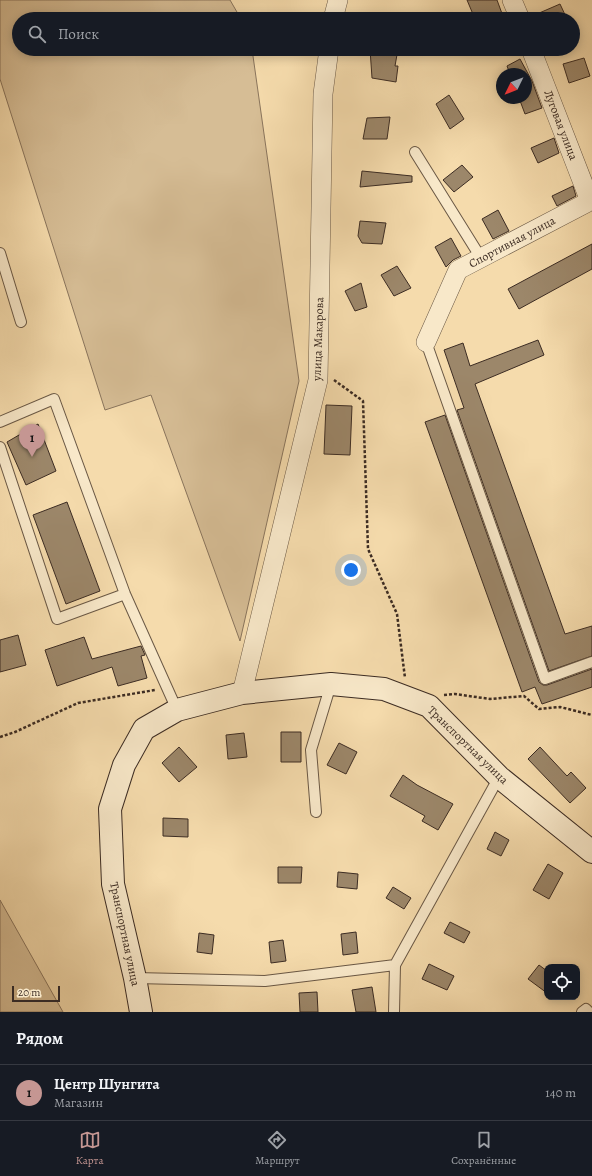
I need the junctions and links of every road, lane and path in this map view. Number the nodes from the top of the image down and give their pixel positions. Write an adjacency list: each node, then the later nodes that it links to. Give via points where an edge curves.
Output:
1 (338, 0): 3 (street)
2 (512, 0): 4 (street)
3 (335, 12)
4 (517, 12)
5 (328, 56): 13 (street, улица Макарова, via 323,94)
6 (534, 56): 8 (street, Луговая улица)
7 (415, 152): 10 (lane)
8 (591, 200): 10 (street, Спортивная улица)
9 (0, 253): 11 (lane)
10 (481, 258): 12 (street, Спортивная улица, via 458,270)
11 (21, 322)
12 (426, 342): 17 (lane, via 545,679)
13 (319, 368): 20 (street, улица Макарова); 22 (path, via 363,401 368,549 397,614)
14 (0, 422): 16 (lane, via 54,399)
15 (0, 447): 16 (lane, via 57,619)
16 (125, 594): 19 (lane)
17 (592, 662)
18 (330, 684): 20 (main road, Транспортная улица); 22 (main road, Транспортная улица, via 384,689); 27 (lane, via 311,750)
19 (167, 688): 23 (lane); 25 (path, via 78,703)
20 (242, 692): 23 (main road, Транспортная улица)
21 (440, 695): 24 (path, via 455,694 490,699 524,696 539,708 560,707)
22 (408, 698): 26 (main road, Транспортная улица, via 429,706)
23 (177, 710): 30 (main road, Транспортная улица, via 144,730 124,765 110,808 113,884)
24 (592, 715)
25 (0, 737)
26 (499, 777): 28 (main road, Транспортная улица); 29 (lane)
27 (316, 812)
28 (592, 852)
29 (395, 964): 30 (lane, via 265,981); 32 (lane)
30 (135, 978): 31 (main road, Транспортная улица)
31 (141, 1012)
32 (394, 1012)
33 (582, 1012): 34 (lane, via 586,1009)
34 (589, 1012)

